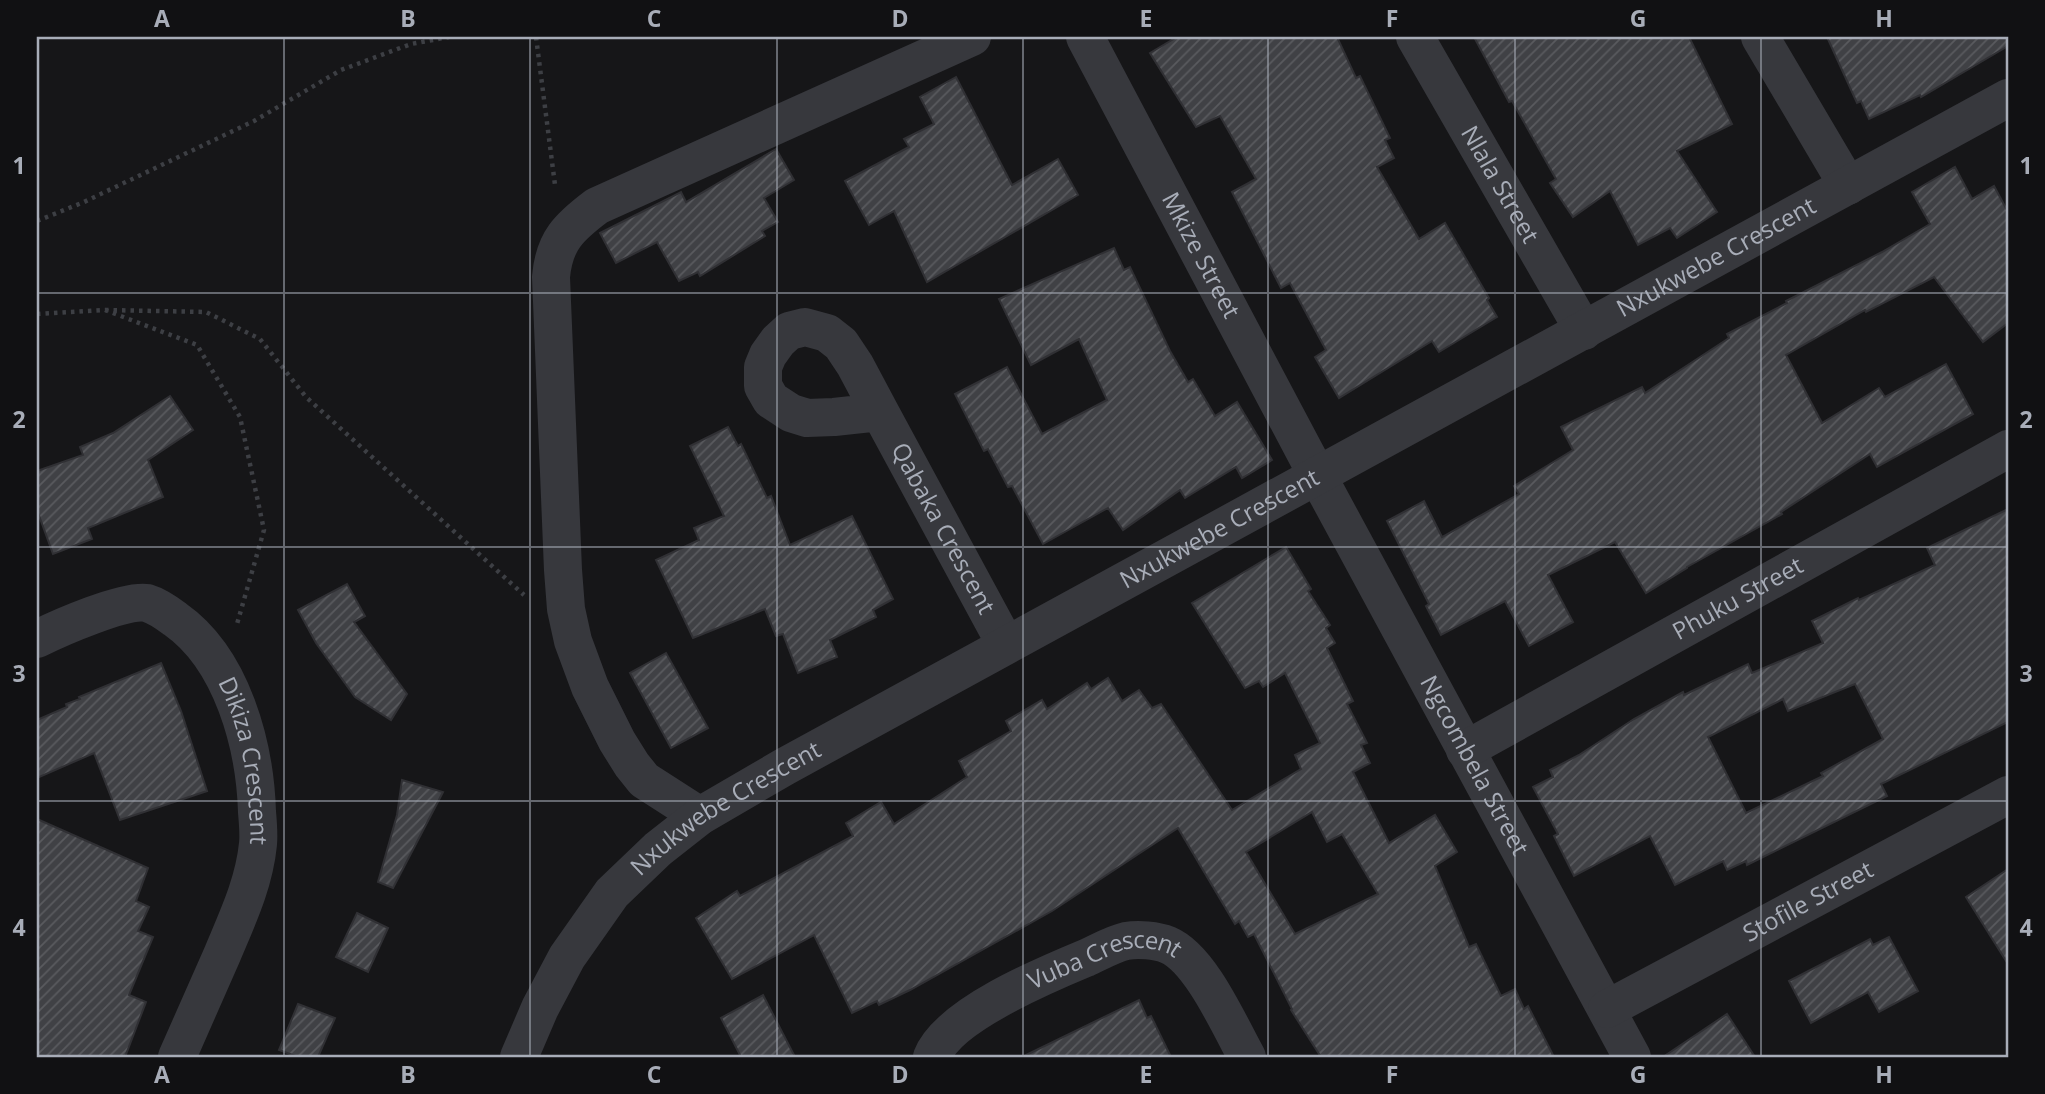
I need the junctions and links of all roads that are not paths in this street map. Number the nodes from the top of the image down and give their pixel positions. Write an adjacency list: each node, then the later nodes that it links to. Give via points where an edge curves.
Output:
1 (972, 37): 15 (street, via 612,198 576,222 561,238 553,257 563,570 573,641 590,687 632,765 644,780)
2 (1085, 37): 10 (street, Mkize Street)
3 (1415, 37): 7 (street, Nlala Street)
4 (1760, 37): 6 (street)
5 (2008, 98): 6 (street, Nxukwebe Crescent)
6 (1848, 186): 7 (street, Nxukwebe Crescent)
7 (1584, 331): 10 (street, Nxukwebe Crescent)
8 (880, 412): 12 (street, Qabaka Crescent)
9 (2008, 449): 13 (street, Phuku Street)
10 (1317, 475): 12 (street, Nxukwebe Crescent); 13 (street, Ngcombela Street)
11 (37, 639): 17 (street, Dikiza Crescent, via 127,603 147,603 189,628 238,706 257,787 258,843 250,885)
12 (1006, 645): 15 (street, Nxukwebe Crescent)
13 (1465, 750): 16 (street, Ngcombela Street)
14 (2008, 795): 16 (street, Stofile Street)
15 (700, 816): 18 (street, Nxukwebe Crescent, via 612,893 567,957)
16 (1607, 1009): 21 (street, Ngcombela Street)
17 (177, 1057)
18 (519, 1057)
19 (932, 1057): 20 (street, Vuba Crescent, via 942,1039 986,1007 1125,941 1145,940 1169,946 1191,962)
20 (1247, 1057)
21 (1632, 1057)

